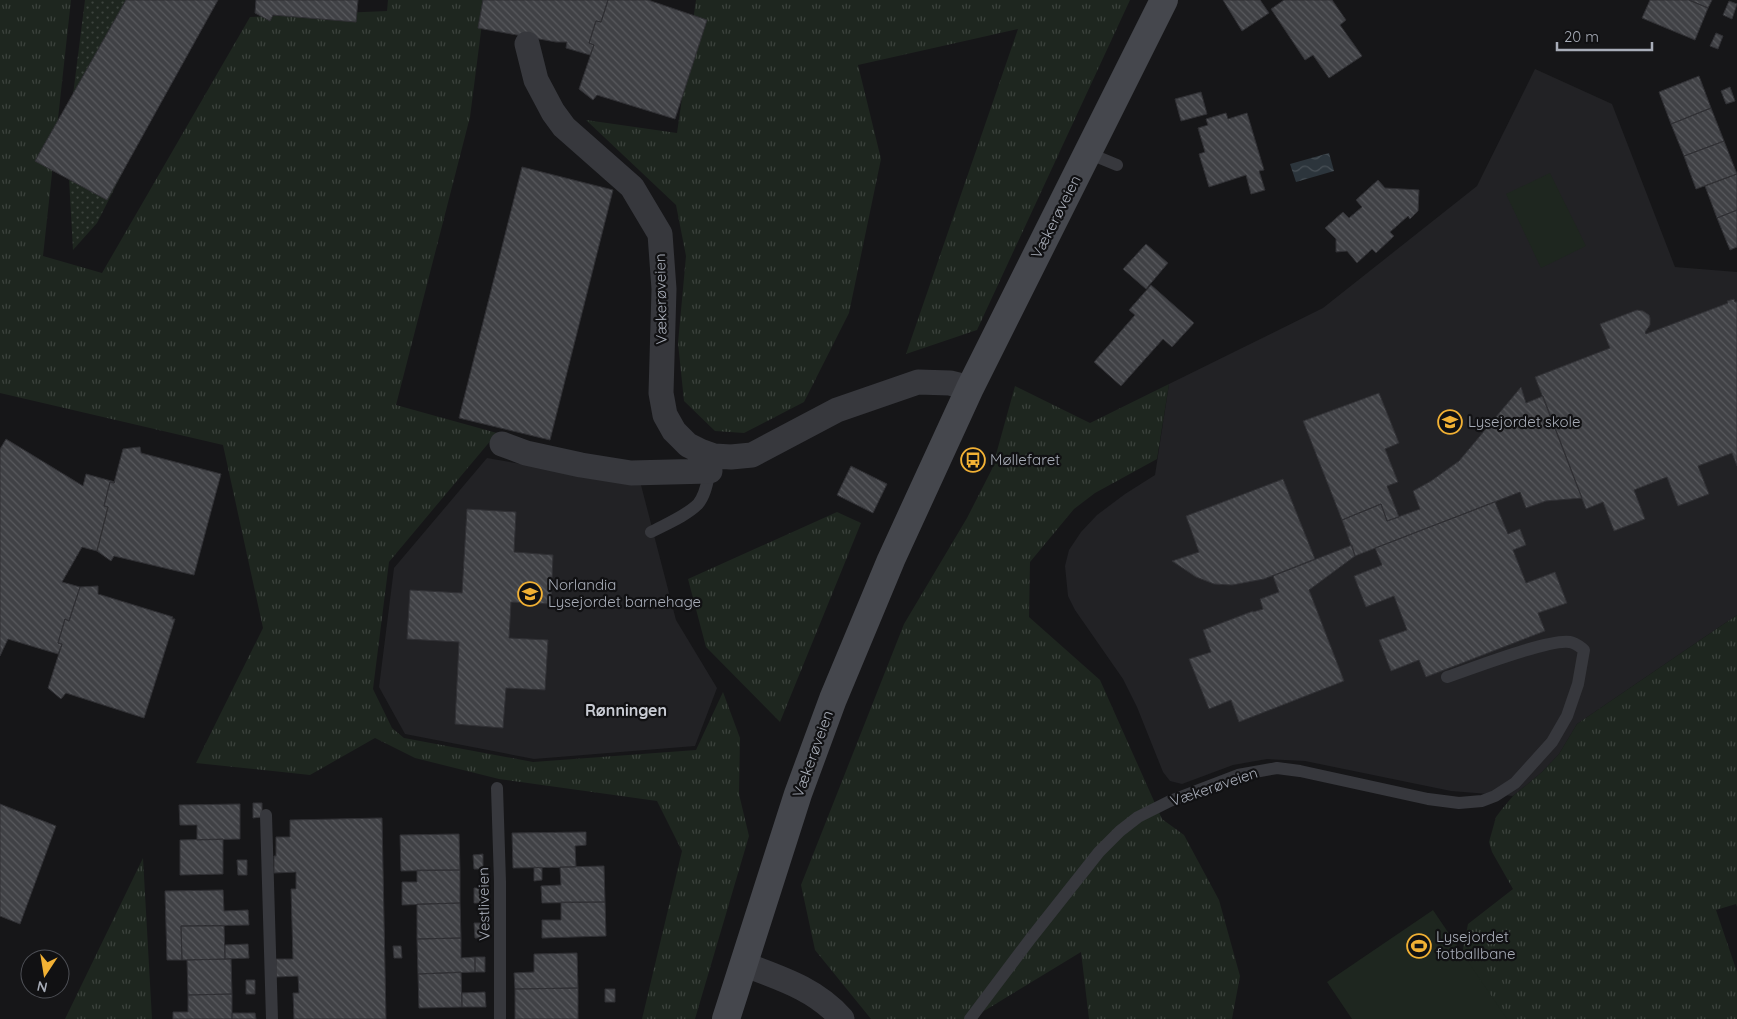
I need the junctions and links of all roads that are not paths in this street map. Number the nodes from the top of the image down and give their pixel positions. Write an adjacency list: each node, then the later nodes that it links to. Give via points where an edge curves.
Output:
1 (1164, 0): 3 (main road, Vækerøveien)
2 (527, 44): 7 (street, Vækerøveien, via 536,80 553,112 564,127 632,187 660,234 664,289 661,393 665,415 674,431)
3 (1088, 153): 4 (lane); 5 (main road, Vækerøveien)
4 (1117, 165)
5 (970, 388): 7 (street, Vækerøveien, via 950,383 918,382 837,410 752,455); 12 (main road, Vækerøveien, via 833,699 798,794)
6 (502, 444): 7 (street, Vækerøveien, via 535,455 631,473)
7 (712, 463): 8 (lane, via 699,504)
8 (651, 532)
9 (1447, 677): 17 (lane, Vækerøveien, via 1541,646 1571,642 1584,650 1578,684 1567,716 1552,742 1515,783 1482,801 1459,803 1428,799 1277,768 1238,775 1138,817 1099,852)
10 (497, 788): 14 (lane, Vestliveien)
11 (266, 815): 13 (lane)
12 (743, 964): 15 (main road, Vækerøveien); 16 (street, via 795,984 822,999)
13 (272, 1019)
14 (500, 1019)
15 (726, 1019)
16 (842, 1019)
17 (970, 1019)

